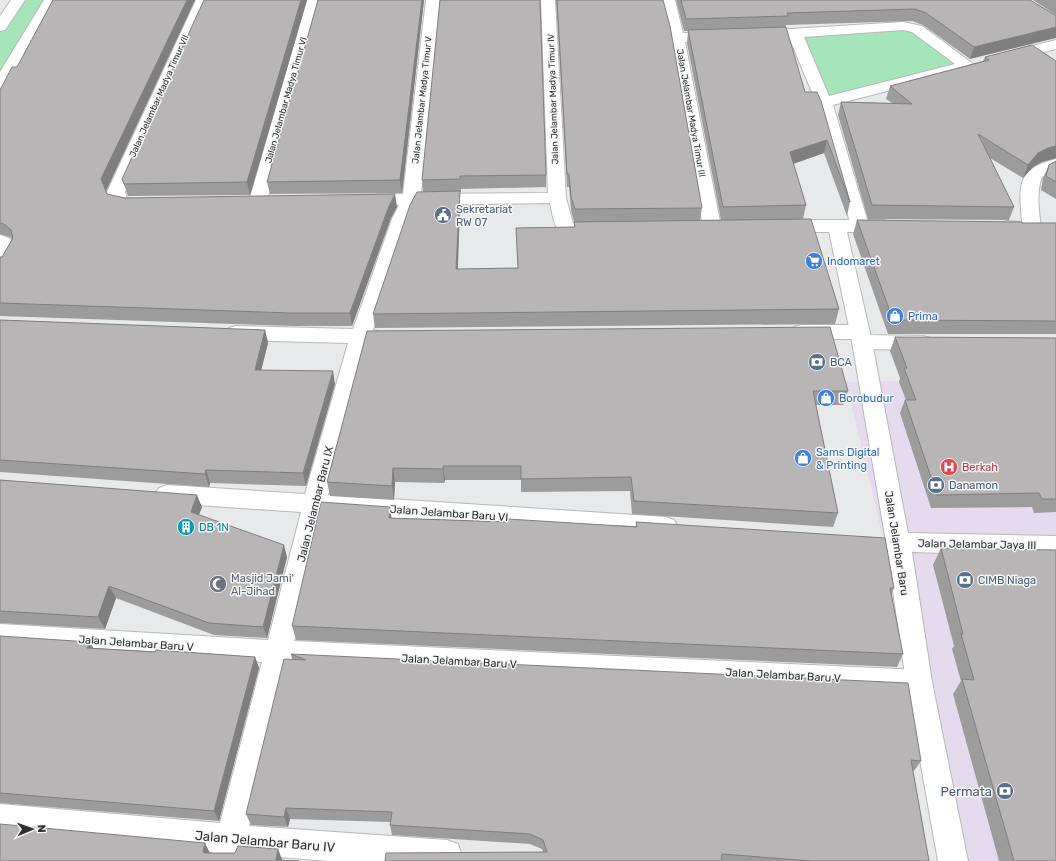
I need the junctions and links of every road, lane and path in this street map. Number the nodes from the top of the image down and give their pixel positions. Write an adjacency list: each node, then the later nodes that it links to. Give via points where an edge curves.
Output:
1 (18, 0): 8 (street)
2 (51, 0): 13 (street)
3 (203, 0): 20 (street, Jalan Jelambar Madya Timur VII, via 116,192 119,202)
4 (314, 0): 19 (street, Jalan Jelambar Madya Timur VI)
5 (433, 0): 18 (street, Jalan Jelambar Madya Timur V)
6 (548, 0): 16 (street, Jalan Jelambar Madya Timur IV)
7 (668, 0): 10 (street, Jalan Jelambar Madya Timur III)
8 (0, 27)
9 (795, 33): 10 (street); 12 (street, via 897,25 911,27); 14 (street)
10 (678, 38): 24 (street, Jalan Jelambar Madya Timur III)
11 (1056, 44): 12 (street)
12 (982, 62): 14 (street)
13 (0, 85)
14 (824, 102): 22 (street)
15 (1056, 164): 26 (street, via 1035,173 1031,181 1030,204 1040,228)
16 (557, 198): 18 (street); 27 (street, Jalan Jelambar Madya Timur IV, via 565,226)
17 (350, 200): 18 (street)
18 (411, 200): 32 (street, Jalan Jelambar Baru IX, via 401,219)
19 (258, 201)
20 (159, 203)
21 (837, 226): 22 (street); 25 (street); 34 (street, Jalan Jelambar Baru)
22 (860, 226): 23 (street)
23 (899, 226)
24 (712, 227)
25 (764, 227)
26 (993, 227)
27 (612, 228)
28 (0, 241): 29 (street, via 7,245 8,250)
29 (0, 265)
30 (219, 332): 32 (street)
31 (782, 333): 34 (street)
32 (360, 337): 33 (street); 37 (street, Jalan Jelambar Baru IX)
33 (392, 337)
34 (861, 337): 35 (street); 39 (street, Jalan Jelambar Baru)
35 (945, 343)
36 (148, 493): 37 (street, Jalan Jelambar Baru VI)
37 (314, 505): 38 (street, Jalan Jelambar Baru VI); 42 (street, Jalan Jelambar Baru IX)
38 (685, 528)
39 (886, 541): 40 (street, Jalan Jelambar Jaya III); 43 (street, Jalan Jelambar Baru)
40 (1056, 546)
41 (0, 635): 42 (street, Jalan Jelambar Baru V)
42 (278, 652): 43 (street, Jalan Jelambar Baru V); 45 (street, Jalan Jelambar Baru IX)
43 (919, 682): 47 (street, Jalan Jelambar Baru)
44 (0, 818): 45 (street, Jalan Jelambar Baru IV)
45 (228, 850): 46 (street, Jalan Jelambar Baru IV)
46 (475, 857)
47 (953, 861)

